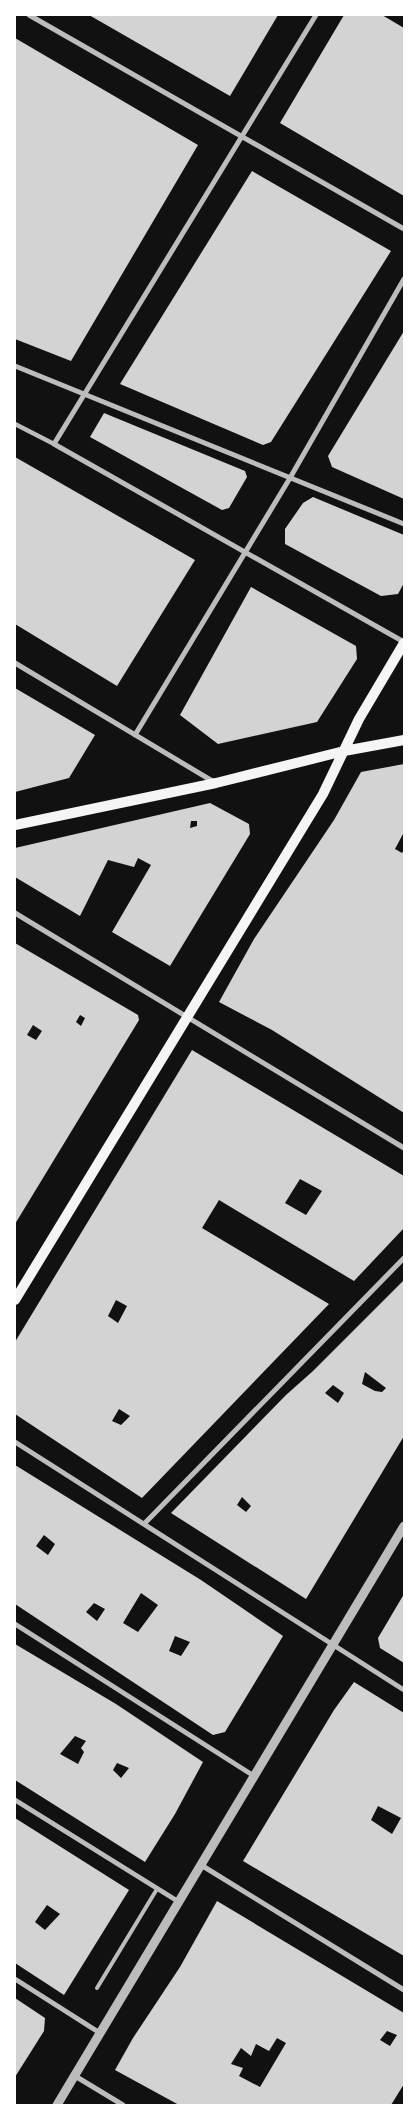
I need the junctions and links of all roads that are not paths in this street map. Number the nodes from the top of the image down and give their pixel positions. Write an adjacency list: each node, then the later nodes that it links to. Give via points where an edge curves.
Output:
1 (29, 15): 3 (street)
2 (316, 15): 3 (street)
3 (242, 137): 4 (street); 7 (street)
4 (404, 229)
5 (404, 279): 10 (street)
6 (15, 366): 7 (street)
7 (84, 395): 9 (street); 10 (street)
8 (15, 424): 9 (street)
9 (54, 444): 12 (street)
10 (290, 478): 11 (street); 12 (street)
11 (404, 524)
12 (244, 553): 13 (street); 15 (street)
13 (404, 643): 17 (main road)
14 (15, 663): 15 (street)
15 (135, 735): 18 (street)
16 (404, 740): 17 (main road)
17 (344, 751): 18 (main road); 21 (main road, via 323,794)
18 (216, 783): 19 (main road)
19 (15, 825)
20 (15, 913): 21 (street)
21 (186, 1017): 22 (street); 24 (main road)
22 (404, 1148)
23 (404, 1258): 26 (street)
24 (15, 1300)
25 (15, 1442): 26 (street)
26 (144, 1524): 29 (street)
27 (404, 1526): 29 (street)
28 (15, 1624): 31 (street)
29 (333, 1645): 30 (street); 31 (street)
30 (404, 1690)
31 (254, 1776): 33 (street)
32 (15, 1800): 34 (street)
33 (201, 1865): 35 (street); 38 (street)
34 (157, 1890): 35 (street); 37 (lane)
35 (179, 1902): 39 (street)
36 (15, 1979): 39 (street)
37 (97, 1988)
38 (404, 1990)
39 (100, 2033): 40 (street)
40 (75, 2076): 41 (street); 42 (street)
41 (57, 2105)
42 (123, 2105)

